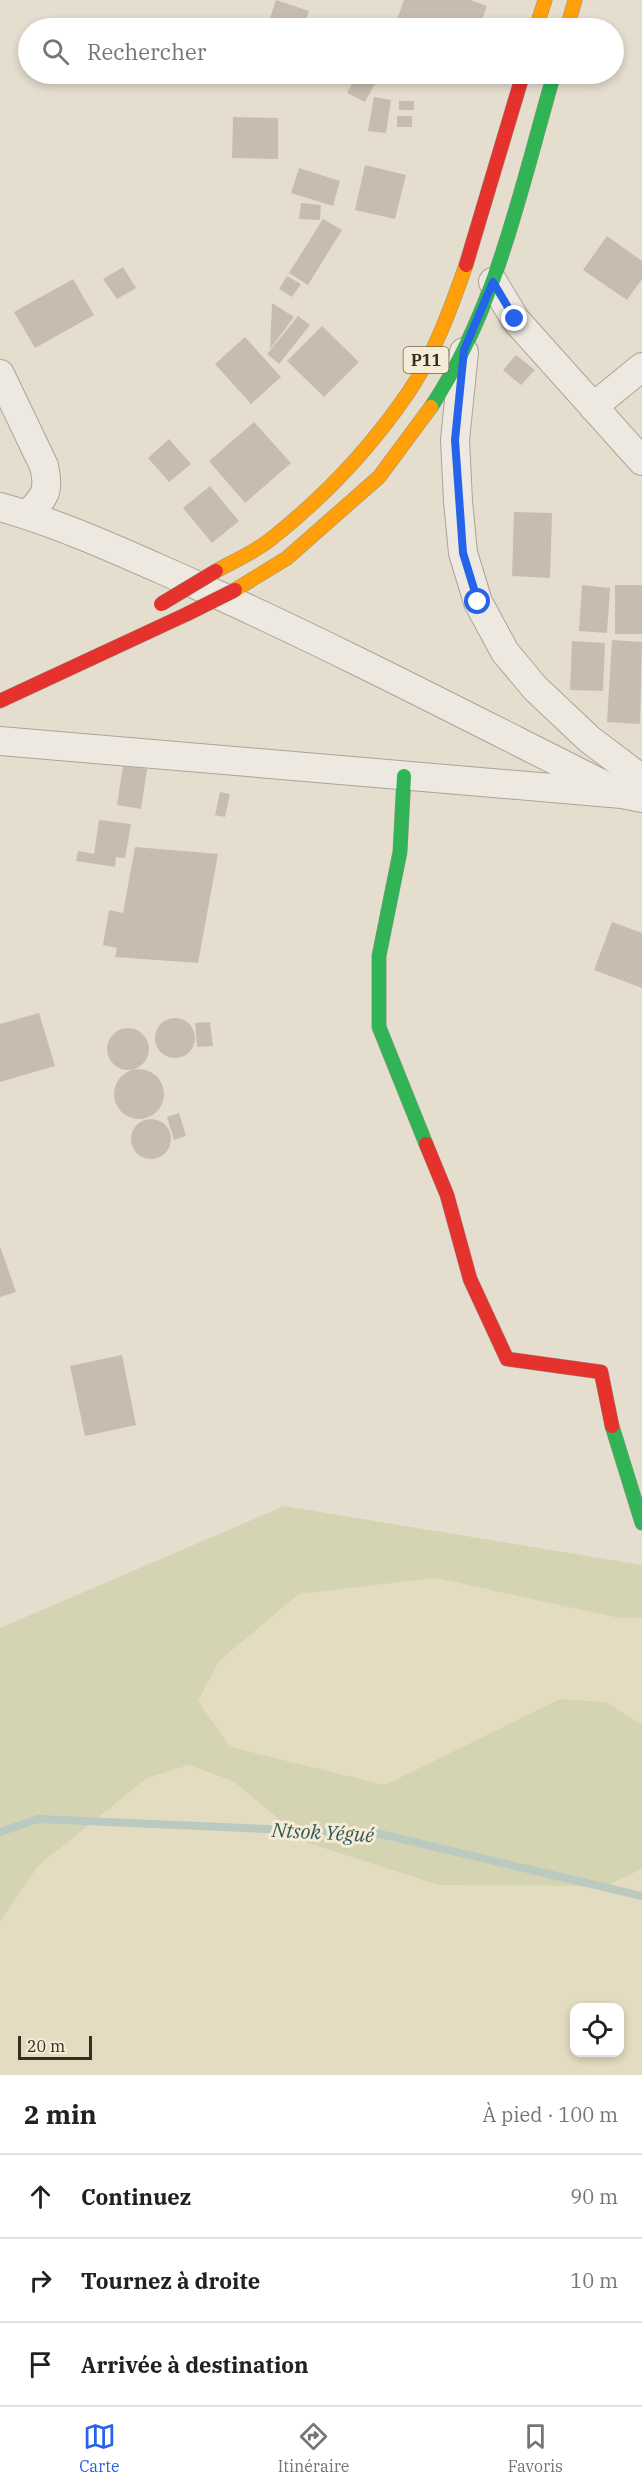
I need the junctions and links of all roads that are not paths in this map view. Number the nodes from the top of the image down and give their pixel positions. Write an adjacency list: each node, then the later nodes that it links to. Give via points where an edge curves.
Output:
1 (545, 0): 3 (main road)
2 (575, 0): 4 (main road)
3 (539, 18)
4 (570, 18)
5 (520, 84): 15 (main road, P11, bridge, via 465,267 439,336 409,392 334,482 270,540)
6 (551, 84): 7 (main road, P11)
7 (493, 282): 8 (main road, P11); 11 (street, via 515,319)
8 (464, 350): 16 (main road, P11, bridge, via 409,439 379,477 287,558 187,614); 19 (street, via 455,440 458,501 463,553 478,602 505,652 535,688)
9 (642, 367): 11 (street)
10 (0, 374): 14 (street, via 48,482 43,498)
11 (593, 407): 12 (street)
12 (642, 461)
13 (0, 507): 14 (street)
14 (27, 514): 19 (street, via 299,631)
15 (156, 607)
16 (0, 701)
17 (0, 741): 18 (street)
18 (404, 776): 19 (street); 20 (main road, via 400,852 380,956 380,1027 447,1195 470,1279 507,1359 601,1372 613,1433)
19 (635, 790)
20 (642, 1522)

